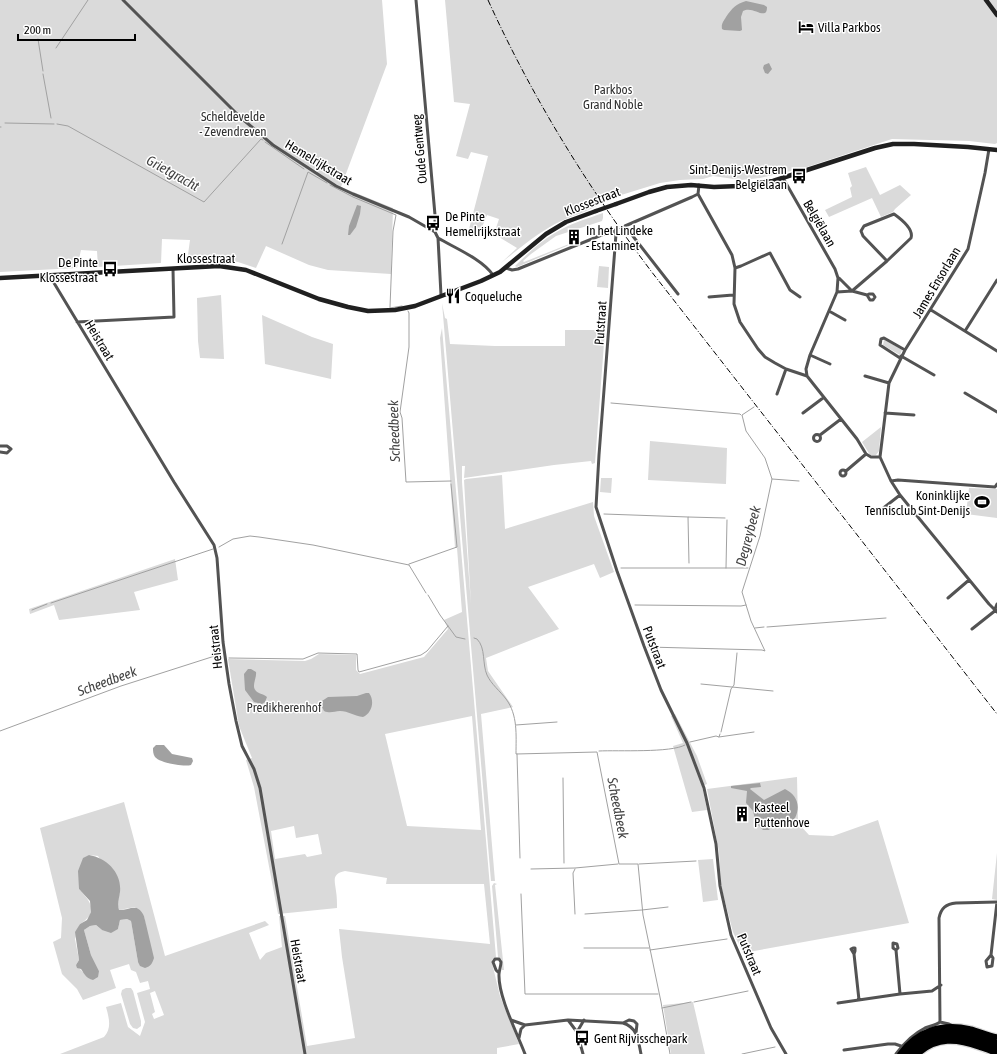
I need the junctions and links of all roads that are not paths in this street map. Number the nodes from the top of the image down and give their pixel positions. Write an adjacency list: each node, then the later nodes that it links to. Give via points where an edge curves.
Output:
1 (123, 0): 10 (street, Hemelrijkstraat, via 240,117 273,145 336,186 405,215)
2 (416, 0): 10 (street, Oude Gentweg)
3 (986, 0): 4 (street)
4 (997, 15)
5 (989, 149): 6 (street, Klossestraat); 7 (street, Klossestraat, via 893,144); 29 (street, James Ensorlaan, via 968,249)
6 (997, 150)
7 (783, 178): 8 (street, Klossestraat, via 738,186); 19 (street, Belgiëlaan)
8 (699, 185): 9 (street); 13 (street, Klossestraat, bridge, via 658,189 566,222 530,246)
9 (698, 194): 14 (street, via 726,242); 23 (street, via 626,226)
10 (435, 232): 11 (street, Oude Gentweg)
11 (438, 238): 17 (street, via 487,267); 24 (street, Oude Gentweg)
12 (887, 261): 12 (street, via 860,231 864,226 894,214 911,230 912,235 911,239); 21 (street)
13 (506, 268): 17 (street, Klossestraat); 96 (street, Putstraat, via 518,269 614,230 616,234 596,507 644,646 661,690 688,743 704,788 731,935 771,1028)
14 (735, 268): 25 (street); 28 (street, via 770,253 790,290)
15 (173, 269): 16 (street, Klossestraat); 24 (street, Klossestraat, via 219,266 246,270 319,299 358,310 380,312 405,308); 32 (street, via 174,317)
16 (52, 275): 18 (street, Klossestraat); 32 (street, Heistraat)
17 (493, 275): 24 (street, Klossestraat)
18 (0, 278)
19 (838, 278): 21 (street, Belgiëlaan); 22 (street, Belgiëlaan)
20 (997, 280): 33 (street)
21 (852, 290): 22 (street, Belgiëlaan); 26 (street, Belgiëlaan)
22 (837, 292): 30 (street, Belgiëlaan)
23 (678, 294)
24 (441, 295)
25 (733, 295): 27 (street); 39 (street, via 740,322 758,349 765,357)
26 (866, 295)
27 (709, 297)
28 (800, 297)
29 (930, 310): 33 (street); 34 (street, James Ensorlaan)
30 (829, 311): 31 (street); 36 (street, Belgiëlaan)
31 (845, 320)
32 (77, 322): 92 (street, Heistraat, via 214,546 229,684 242,746 260,788)
33 (965, 331): 35 (street)
34 (904, 350): 37 (street, James Ensorlaan); 37 (street, via 881,338 880,345)
35 (997, 351)
36 (810, 355): 38 (street); 41 (street, Belgiëlaan, via 806,368)
37 (901, 357): 40 (street); 43 (street, James Ensorlaan)
38 (830, 364)
39 (786, 369): 41 (street); 45 (street)
40 (934, 375)
41 (807, 376): 46 (street)
42 (865, 376): 43 (street)
43 (889, 383): 49 (street, James Ensorlaan)
44 (965, 393): 47 (street)
45 (777, 394)
46 (823, 398): 48 (street); 51 (street)
47 (997, 412)
48 (803, 413)
49 (885, 413): 50 (street); 56 (street, James Ensorlaan)
50 (914, 415)
51 (840, 419): 52 (street); 55 (street)
52 (820, 435)
53 (0, 446): 54 (street, via 11,449 8,453)
54 (0, 452)
55 (866, 454): 56 (street, via 871,457); 57 (street)
56 (880, 455): 58 (street)
57 (846, 471)
58 (891, 481): 59 (street, via 995,487); 60 (street)
59 (997, 484)
60 (900, 495): 61 (street); 62 (street)
61 (878, 513)
62 (969, 580): 63 (street); 64 (street)
63 (948, 598)
64 (995, 610): 65 (street)
65 (972, 629)
66 (997, 902): 69 (street); 71 (street, via 956,902 942,908)
67 (896, 950): 73 (street)
68 (854, 954): 75 (street)
69 (991, 955)
70 (499, 973): 77 (street)
71 (941, 985): 72 (street); 74 (street)
72 (932, 991): 73 (street); 74 (street)
73 (900, 994): 75 (street)
74 (940, 996): 80 (street)
75 (859, 1000): 76 (street)
76 (838, 1003)
77 (511, 1020): 82 (street); 87 (street)
78 (568, 1020): 79 (street); 82 (street); 84 (street)
79 (584, 1020): 81 (street); 84 (street)
80 (940, 1022): 83 (street); 89 (street, via 917,1032)
81 (623, 1023): 85 (street, via 632,1026); 85 (street, via 634,1021 637,1024)
82 (525, 1024): 87 (street)
83 (953, 1026): 86 (highway); 98 (highway, via 936,1028 921,1034)
84 (576, 1032): 94 (street)
85 (636, 1033): 95 (street)
86 (997, 1036)
87 (519, 1038): 93 (street)
88 (997, 1043): 99 (highway, via 964,1032 938,1032 920,1040)
89 (901, 1046): 91 (street, via 888,1044); 97 (street)
90 (997, 1048): 100 (highway, via 962,1037 946,1036 931,1040)
91 (844, 1050)
92 (305, 1054)
93 (524, 1054)
94 (584, 1054)
95 (641, 1054)
96 (786, 1054)
97 (896, 1054)
98 (900, 1054)
99 (906, 1054)
100 (912, 1054)
101 (918, 1054): 102 (highway, via 933,1044 946,1040 970,1044)
102 (997, 1054)

